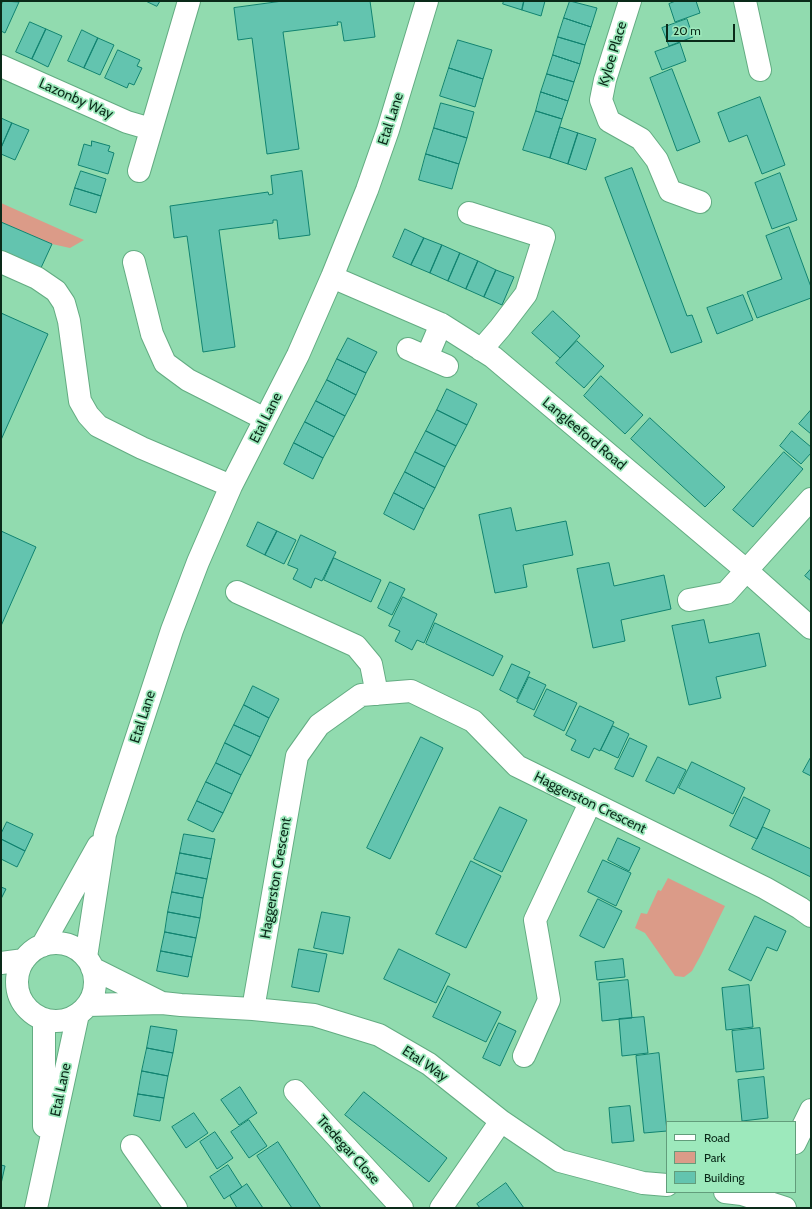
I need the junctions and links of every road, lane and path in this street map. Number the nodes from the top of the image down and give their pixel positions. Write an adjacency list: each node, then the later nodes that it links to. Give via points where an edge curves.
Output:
1 (190, 1): 7 (street)
2 (428, 1): 13 (street, Etal Lane, via 386,136)
3 (630, 1): 9 (street, Kyloe Place, via 601,100 610,122 641,139 657,160 670,191)
4 (745, 1): 6 (street)
5 (1, 66): 7 (street, Lazonby Way, via 127,122)
6 (760, 70)
7 (151, 129): 8 (street)
8 (139, 171)
9 (700, 202)
10 (469, 213): 15 (street, via 544,236 526,294)
11 (1, 262): 18 (street, via 37,278 56,291 64,303 69,321 80,401 98,426 157,455)
12 (134, 262): 17 (street, via 152,334 165,363 188,380)
13 (332, 277): 14 (street, Langleeford Road); 17 (street, Etal Lane, via 298,355)
14 (441, 324): 15 (street, Langleeford Road); 16 (street, via 417,353)
15 (481, 350): 20 (street, Langleeford Road, via 499,362)
16 (448, 366)
17 (265, 419): 18 (street, Etal Lane)
18 (231, 486): 26 (street, Etal Lane, via 172,630)
19 (811, 499): 20 (street)
20 (747, 571): 22 (street, via 726,593); 23 (street, Langleeford Road)
21 (237, 592): 24 (street, via 356,646 370,664)
22 (689, 600)
23 (811, 628)
24 (376, 694): 25 (street, Haggerston Crescent, via 412,691 473,721 517,766); 34 (street, Haggerston Crescent, via 361,695 319,725 297,756)
25 (590, 803): 27 (street, Haggerston Crescent, via 765,888); 37 (street, via 535,920 549,1000)
26 (105, 834): 28 (street, Etal Lane); 30 (street, Etal Lane)
27 (811, 916)
28 (42, 946): 29 (street); 30 (street, via 66,944 77,949)
29 (24, 960): 31 (street); 32 (street, via 20,968 18,986)
30 (89, 962): 33 (street, Etal Way); 35 (street, via 95,977 95,987)
31 (1, 963)
32 (10, 990): 36 (street, via 29,1010)
33 (162, 1003): 34 (street, Etal Way); 35 (street, Etal Way)
34 (253, 1009): 40 (street, Etal Way, via 314,1015 379,1035 429,1064)
35 (83, 1010): 36 (street, via 62,1020); 43 (street, Etal Lane)
36 (44, 1019): 43 (street, Etal Lane)
37 (524, 1056)
38 (295, 1091): 48 (street, Tredegar Close)
39 (811, 1110): 41 (street)
40 (501, 1121): 44 (street, Etal Way, via 560,1161 643,1183); 49 (street)
41 (796, 1141)
42 (132, 1146): 47 (street)
43 (44, 1167): 46 (street, Etal Lane)
44 (666, 1186)
45 (734, 1193): 50 (street)
46 (36, 1208)
47 (176, 1208)
48 (402, 1208)
49 (440, 1208)
50 (785, 1208)

